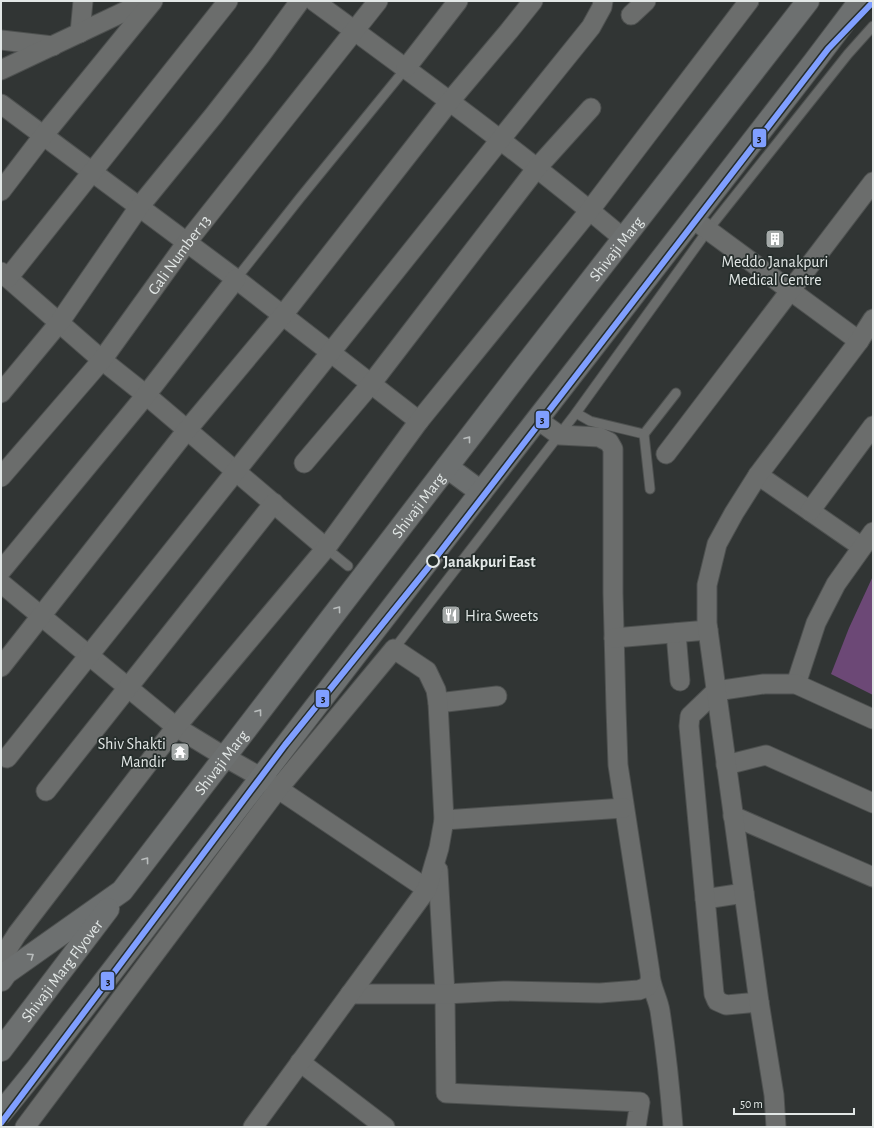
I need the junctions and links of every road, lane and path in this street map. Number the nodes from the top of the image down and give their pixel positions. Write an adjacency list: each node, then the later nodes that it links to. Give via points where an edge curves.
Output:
1 (83, 1): 18 (street)
2 (147, 1): 18 (street)
3 (153, 1): 26 (street)
4 (228, 1): 29 (street)
5 (300, 1): 32 (street, via 219,109)
6 (314, 1): 17 (street)
7 (378, 1): 17 (street, Gali Number 13)
8 (458, 1): 21 (street)
9 (533, 1): 23 (street)
10 (603, 1): 27 (street, via 591,26)
11 (646, 1): 15 (street)
12 (749, 1): 33 (street)
13 (808, 1): 35 (main road, Shivaji Marg)
14 (860, 1): 34 (main road)
15 (631, 15)
16 (873, 26): 34 (lane)
17 (354, 31): 21 (street); 36 (street, Gali Number 13)
18 (80, 33): 20 (street)
19 (1, 40): 20 (street)
20 (53, 46): 22 (street)
21 (406, 68): 23 (street); 38 (lane)
22 (1, 70)
23 (450, 101): 27 (street); 40 (street)
24 (1, 104): 26 (street)
25 (591, 108): 28 (street)
26 (44, 136): 29 (street); 31 (street)
27 (500, 140): 28 (street); 44 (street)
28 (536, 169): 33 (street); 46 (street)
29 (92, 172): 32 (street); 37 (street)
30 (873, 182): 39 (street)
31 (1, 190)
32 (140, 207): 36 (street); 42 (street)
33 (590, 210): 35 (street); 52 (street)
34 (701, 224): 39 (street); 50 (lane); 51 (main road)
35 (624, 239): 59 (main road, Shivaji Marg, one-way to 35)
36 (187, 242): 38 (street); 45 (street, Gali Number 13)
37 (5, 275): 42 (street)
38 (236, 279): 40 (street); 49 (street)
39 (790, 290): 43 (street); 57 (street)
40 (283, 315): 44 (street); 54 (street)
41 (873, 319): 43 (street)
42 (59, 322): 45 (street); 47 (street)
43 (859, 341): 61 (street)
44 (330, 352): 46 (street); 60 (street)
45 (102, 360): 49 (street); 62 (street, Gali Number 13)
46 (371, 384): 52 (street); 58 (street)
47 (1, 393)
48 (676, 393): 55 (lane)
49 (146, 395): 54 (street); 70 (street)
50 (576, 413): 55 (lane, via 590,421); 56 (lane)
51 (538, 420): 56 (street); 64 (main road)
52 (419, 421): 68 (street)
53 (873, 426): 66 (street)
54 (187, 430): 60 (street); 72 (street)
55 (644, 434): 63 (lane)
56 (559, 435): 75 (street, via 599,437 609,442 613,450); 77 (lane)
57 (666, 454)
58 (304, 463)
59 (447, 467): 64 (main road); 88 (main road, Shivaji Marg, one-way to 59)
60 (236, 471): 65 (street); 78 (street)
61 (758, 475): 66 (street); 73 (street, via 717,544 707,585)
62 (1, 477)
63 (650, 489)
64 (481, 492): 76 (main road)
65 (274, 503): 68 (street); 82 (street)
66 (810, 511): 67 (street)
67 (868, 540): 81 (street, via 836,584 816,623)
68 (326, 548): 69 (lane); 87 (street)
69 (348, 566)
70 (1, 572)
71 (1, 583): 72 (street)
72 (41, 617): 78 (street); 79 (street)
73 (708, 630): 74 (street); 83 (street)
74 (676, 633): 75 (street); 80 (street)
75 (614, 638): 94 (street, via 618,765)
76 (365, 644): 77 (street); 91 (main road)
77 (390, 654): 85 (street, via 427,671 436,690); 91 (street)
78 (89, 656): 82 (street); 89 (street)
79 (1, 667)
80 (680, 681)
81 (796, 684): 83 (street, via 764,684); 86 (street)
82 (127, 687): 87 (street); 92 (street)
83 (716, 691): 90 (street); 102 (street, via 690,716 689,726)
84 (497, 696): 85 (street)
85 (438, 703): 96 (street)
86 (873, 719)
87 (176, 727): 88 (street); 103 (street, via 17,934 5,953)
88 (225, 757): 91 (street); 100 (main road, Shivaji Marg, one-way to 88)
89 (7, 758)
90 (726, 765): 93 (street, via 766,755); 95 (street)
91 (270, 783): 99 (street); 110 (main road); 112 (street)
92 (46, 791)
93 (873, 803)
94 (624, 808): 96 (street); 104 (street)
95 (733, 816): 98 (street); 101 (street)
96 (444, 820): 97 (street)
97 (437, 857): 99 (street); 106 (street)
98 (873, 878)
99 (427, 889): 105 (street)
100 (122, 891): 103 (main road, Shivaji Marg, one-way to 100); 108 (main road, Shivaji Marg Flyover)
101 (744, 893): 102 (street); 107 (street)
102 (705, 899): 107 (street, via 714,994 717,1001 726,1006)
103 (3, 977)
104 (650, 981): 106 (street, via 647,987 639,990 600,993 504,991); 116 (street, via 656,994 662,1028)
105 (350, 994): 106 (street); 109 (street)
106 (445, 994): 115 (street, via 446,1093 640,1102)
107 (759, 1002): 111 (street)
108 (1, 1050)
109 (300, 1062): 113 (street); 114 (street)
110 (1, 1113)
111 (780, 1125)
112 (25, 1127)
113 (253, 1127)
114 (385, 1127)
115 (636, 1127)
116 (673, 1127)

